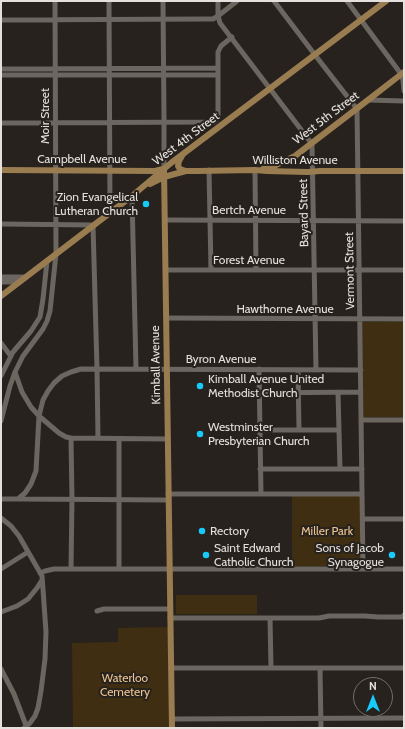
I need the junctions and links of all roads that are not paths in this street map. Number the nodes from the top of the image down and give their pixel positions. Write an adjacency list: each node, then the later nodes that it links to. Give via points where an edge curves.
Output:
1 (55, 1): 10 (street, Moir Street)
2 (109, 1): 11 (street)
3 (163, 1): 12 (street, Kimball Avenue)
4 (218, 1): 9 (street)
5 (237, 1): 9 (street)
6 (274, 1): 16 (street)
7 (347, 1): 14 (street)
8 (386, 1): 14 (main road, West 4th Street)
9 (218, 16): 12 (street, via 208,19); 15 (street, via 220,23)
10 (55, 19): 11 (street); 13 (street); 18 (street, Moir Street)
11 (109, 19): 12 (street); 19 (street)
12 (164, 19): 20 (street, Kimball Avenue)
13 (1, 20)
14 (362, 20): 16 (main road, West 4th Street); 22 (street)
15 (232, 37): 21 (street, via 219,49); 28 (street)
16 (315, 55): 28 (main road, West 4th Street); 32 (street)
17 (1, 68): 18 (street)
18 (55, 68): 19 (street); 24 (street, Moir Street)
19 (110, 68): 20 (street); 25 (street)
20 (164, 68): 21 (street); 26 (street, Kimball Avenue)
21 (218, 68): 27 (street)
22 (403, 73): 29 (street); 30 (main road, West 5th Street)
23 (1, 75): 24 (street)
24 (55, 75): 25 (street); 35 (street, Moir Street)
25 (110, 75): 26 (street); 36 (street)
26 (164, 75): 27 (street); 33 (street, Kimball Avenue)
27 (218, 75): 33 (street, via 216,120)
28 (271, 88): 37 (street); 38 (main road, West 4th Street)
29 (404, 91)
30 (368, 100): 31 (street); 32 (main road, West 5th Street)
31 (404, 101)
32 (357, 109): 37 (main road, West 5th Street); 46 (street, Vermont Street)
33 (164, 122): 36 (street); 39 (street, Kimball Avenue)
34 (1, 123): 35 (street)
35 (55, 123): 36 (street); 41 (street, Moir Street)
36 (110, 123): 42 (street)
37 (312, 144): 44 (main road, West 5th Street, via 282,163); 48 (street, Bayard Street)
38 (185, 153): 39 (main road, West 4th Street); 45 (main road, via 178,164)
39 (164, 169): 42 (main road, Campbell Avenue); 49 (main road, Kimball Avenue); 51 (main road, West 4th Street)
40 (1, 170): 41 (main road, Campbell Avenue)
41 (55, 170): 42 (main road, Campbell Avenue); 61 (street, Moir Street)
42 (110, 170): 53 (street)
43 (209, 170): 44 (main road, Williston Avenue); 45 (main road, Williston Avenue); 55 (street)
44 (255, 170): 48 (main road, Williston Avenue); 56 (street)
45 (186, 171): 49 (main road, Williston Avenue)
46 (358, 171): 47 (main road, Williston Avenue); 48 (main road, Williston Avenue); 58 (street, Vermont Street)
47 (404, 171)
48 (313, 172): 57 (street, Bayard Street)
49 (164, 177): 50 (main road, Williston Avenue); 52 (main road, Kimball Avenue)
50 (147, 186): 51 (main road, Williston Avenue); 52 (main road, via 159,185)
51 (132, 196): 53 (main road, West 4th Street); 85 (street)
52 (164, 199): 54 (main road, Kimball Avenue)
53 (110, 213): 62 (main road, West 4th Street)
54 (165, 220): 55 (street, Bertch Avenue); 65 (main road, Kimball Avenue)
55 (210, 220): 56 (street, Bertch Avenue); 66 (street)
56 (256, 220): 57 (street, Bertch Avenue); 67 (street)
57 (314, 220): 58 (street, Bertch Avenue); 68 (street, Bayard Street)
58 (359, 220): 59 (street, Bertch Avenue); 69 (street, Vermont Street)
59 (404, 220)
60 (1, 224): 61 (street)
61 (55, 224): 62 (street); 63 (street, Moir Street)
62 (93, 225): 63 (main road, West 4th Street); 84 (street)
63 (56, 254): 64 (main road, West 4th Street); 82 (street, Moir Street, via 47,321)
64 (46, 261): 72 (main road, West 4th Street); 81 (street, via 40,317)
65 (166, 270): 66 (street, Forest Avenue); 76 (main road, Kimball Avenue)
66 (211, 270): 67 (street, Forest Avenue)
67 (256, 270): 68 (street, Forest Avenue)
68 (314, 270): 69 (street, Forest Avenue); 77 (street, Bayard Street)
69 (360, 270): 70 (street, Forest Avenue); 78 (street, Vermont Street)
70 (404, 270)
71 (1, 277): 72 (street)
72 (26, 277): 74 (main road, West 4th Street)
73 (1, 282): 74 (street)
74 (20, 282): 75 (main road, West 4th Street)
75 (1, 296)
76 (166, 318): 77 (street, Hawthorne Avenue); 86 (main road, Kimball Avenue)
77 (316, 319): 78 (street, Hawthorne Avenue); 89 (street, Bayard Street)
78 (360, 319): 79 (street, Hawthorne Avenue); 90 (street, Vermont Street)
79 (404, 319)
80 (1, 343): 81 (street)
81 (9, 357): 82 (street); 83 (street); 92 (street)
82 (19, 363): 91 (street, Moir Street)
83 (1, 365)
84 (97, 369): 85 (street, Byron Avenue); 97 (street, Byron Avenue, via 66,374 54,383 45,396); 105 (street)
85 (136, 369): 86 (street, Byron Avenue)
86 (167, 369): 87 (street, Byron Avenue); 107 (main road, Kimball Avenue)
87 (258, 369): 88 (street, Byron Avenue); 95 (street)
88 (298, 370): 89 (street, Byron Avenue); 96 (street)
89 (316, 370): 90 (street, Byron Avenue)
90 (361, 370): 94 (street, Vermont Street)
91 (15, 372): 97 (street, via 24,398); 100 (street, Moir Street)
92 (1, 376)
93 (338, 392): 94 (street); 96 (street); 103 (street)
94 (361, 392): 98 (street, Vermont Street)
95 (258, 393): 96 (street); 101 (street)
96 (299, 393): 102 (street)
97 (38, 416): 104 (street, via 59,433); 115 (street, Byron Avenue, via 34,476 29,488)
98 (361, 420): 99 (street); 110 (street, Vermont Street)
99 (404, 420)
100 (1, 421)
101 (260, 430): 102 (street); 108 (street)
102 (299, 430): 103 (street)
103 (339, 430): 109 (street)
104 (71, 438): 105 (street); 116 (street)
105 (98, 438): 106 (street)
106 (119, 439): 107 (street); 117 (street)
107 (168, 439): 113 (main road, Kimball Avenue)
108 (260, 469): 109 (street); 111 (street)
109 (340, 469): 110 (street)
110 (362, 469): 112 (street, Vermont Street)
111 (260, 494): 112 (street); 113 (street)
112 (362, 494): 119 (street, Vermont Street)
113 (168, 497): 117 (street); 124 (main road, Kimball Avenue)
114 (1, 499): 115 (street)
115 (18, 499): 116 (street)
116 (72, 499): 117 (street); 122 (street)
117 (118, 500): 123 (street)
118 (1, 518): 121 (street, via 15,530)
119 (362, 519): 120 (street); 125 (street, Vermont Street)
120 (404, 519)
121 (28, 552): 127 (street); 128 (street)
122 (71, 569): 123 (street); 128 (street)
123 (119, 569): 124 (street)
124 (170, 569): 125 (street); 130 (main road, Kimball Avenue)
125 (363, 569): 126 (street)
126 (404, 569)
127 (1, 570)
128 (40, 573): 129 (street)
129 (42, 580): 132 (street, via 28,599); 144 (street, via 46,632 43,676 37,712)
130 (170, 608): 131 (street); 134 (main road, Kimball Avenue)
131 (97, 611)
132 (1, 612)
133 (404, 616): 135 (street)
134 (170, 618): 135 (street); 136 (main road, Kimball Avenue)
135 (270, 618): 137 (street)
136 (171, 668): 137 (street); 142 (main road, Kimball Avenue)
137 (270, 668): 138 (street)
138 (320, 668): 139 (street); 143 (street)
139 (404, 668)
140 (1, 669): 144 (street, via 14,694)
141 (404, 718): 143 (street)
142 (172, 719): 143 (street); 145 (main road, Kimball Avenue)
143 (321, 719): 146 (street)
144 (26, 727)
145 (172, 728)
146 (321, 728)

